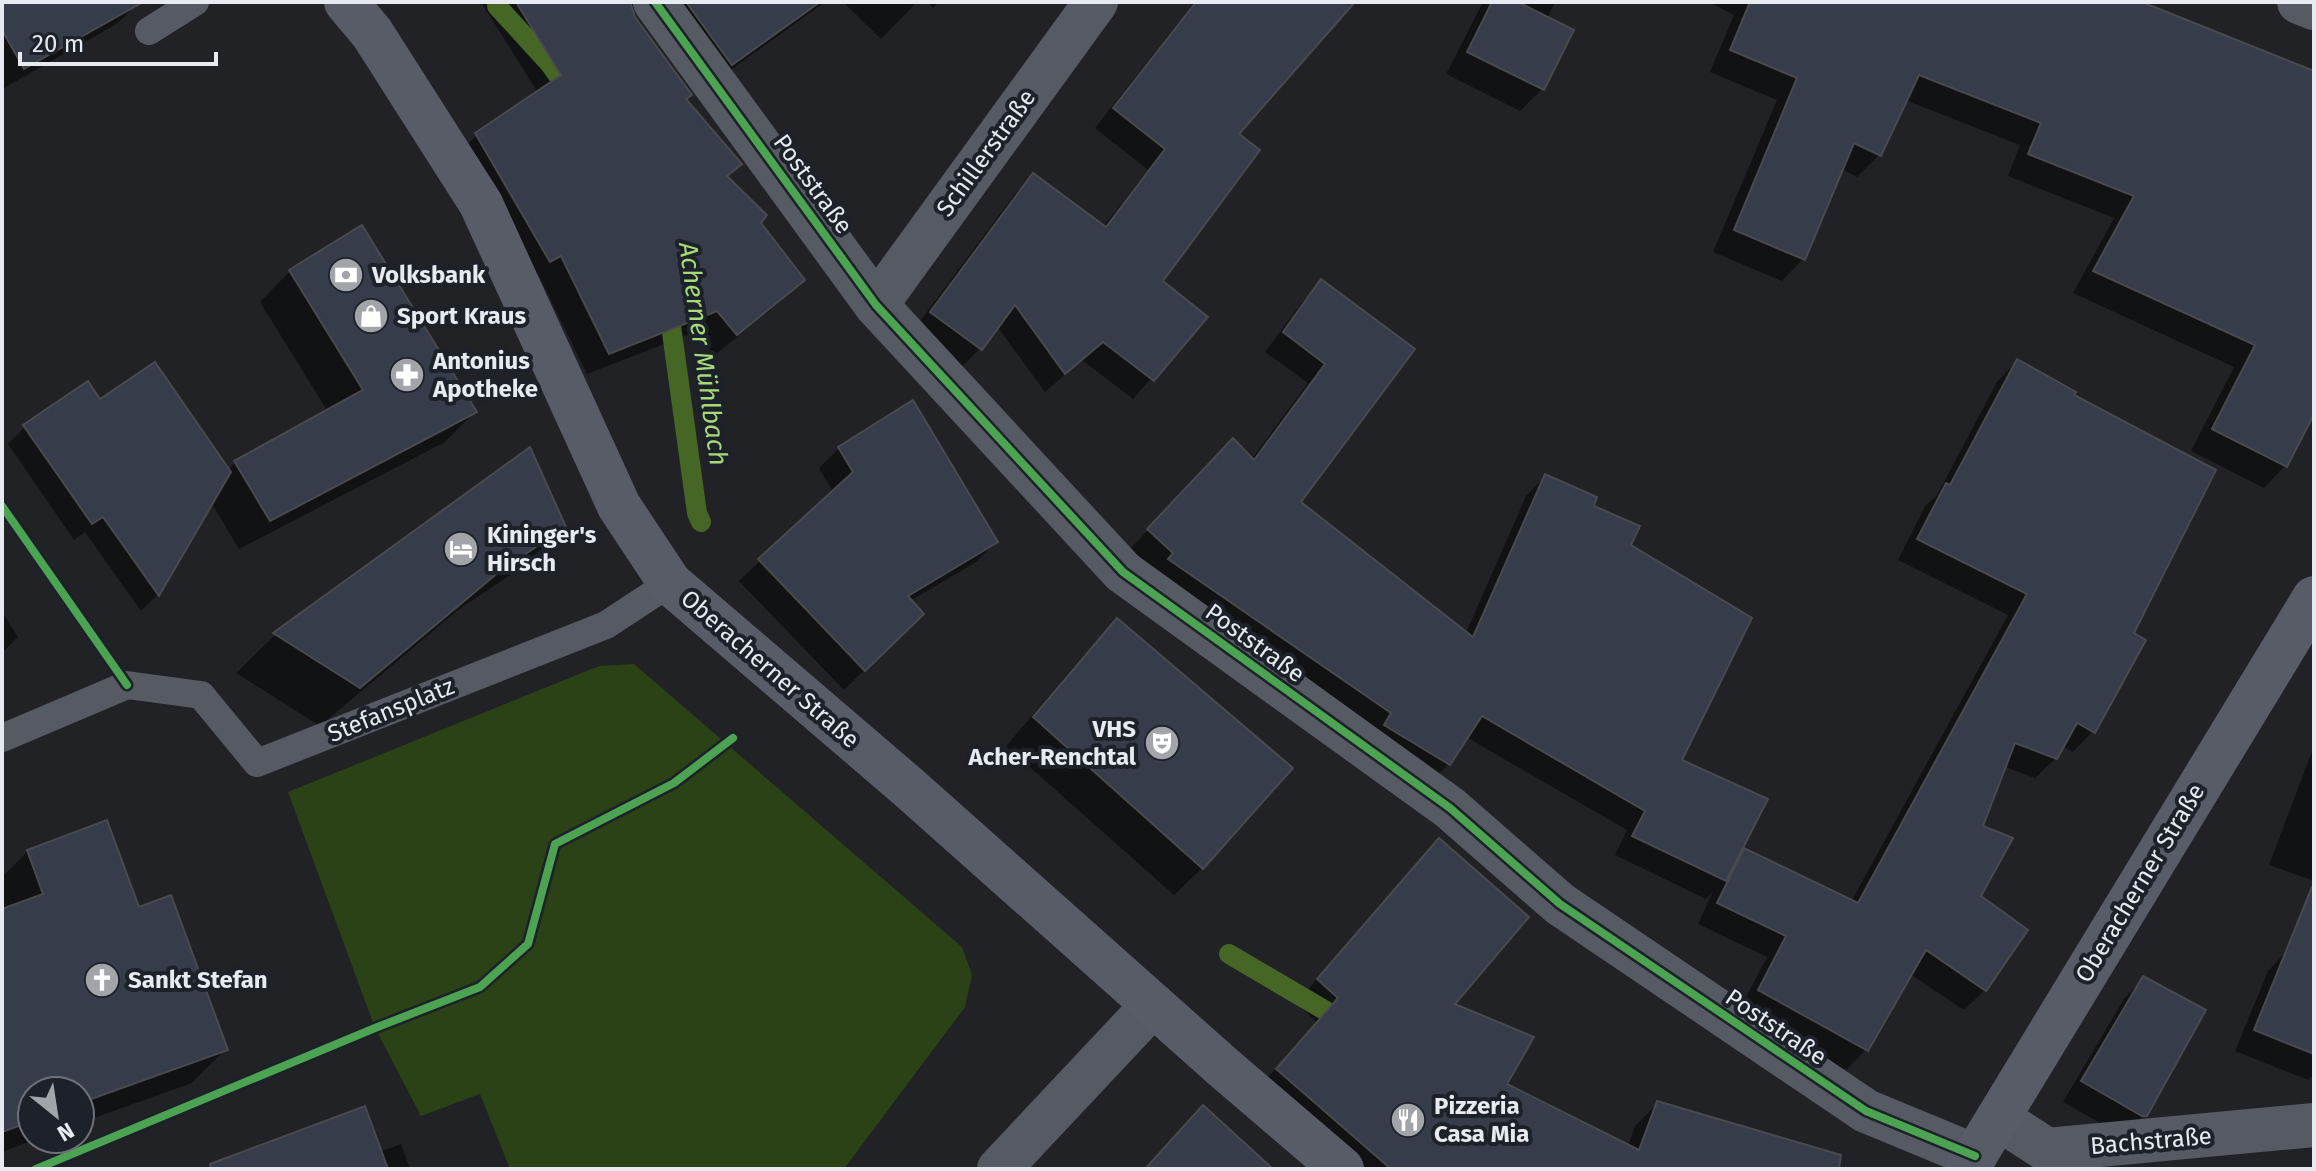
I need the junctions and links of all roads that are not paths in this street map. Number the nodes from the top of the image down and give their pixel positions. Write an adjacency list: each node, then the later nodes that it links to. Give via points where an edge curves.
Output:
1 (195, 2): 7 (lane)
2 (655, 2): 8 (street, Poststraße)
3 (1096, 2): 8 (street, Schillerstraße)
4 (2299, 2): 5 (street)
5 (2314, 8)
6 (362, 12): 9 (main road, Oberacherner Straße, via 481,204 619,506)
7 (149, 31)
8 (876, 305): 15 (street, Poststraße, via 1123,572 1450,808 1572,913 1866,1111)
9 (670, 583): 11 (lane, Stefansplatz, via 606,625 257,763 201,695 127,685); 12 (main road, Oberacherner Straße)
10 (2314, 598): 13 (main road, Oberacherner Straße)
11 (2, 738)
12 (1153, 1005): 16 (street); 17 (main road, Oberacherner Straße)
13 (1998, 1118): 14 (street, Bachstraße, via 2047,1150); 15 (main road, Oberacherner Straße)
14 (2314, 1125)
15 (1971, 1162)
16 (999, 1169)
17 (1342, 1169)

